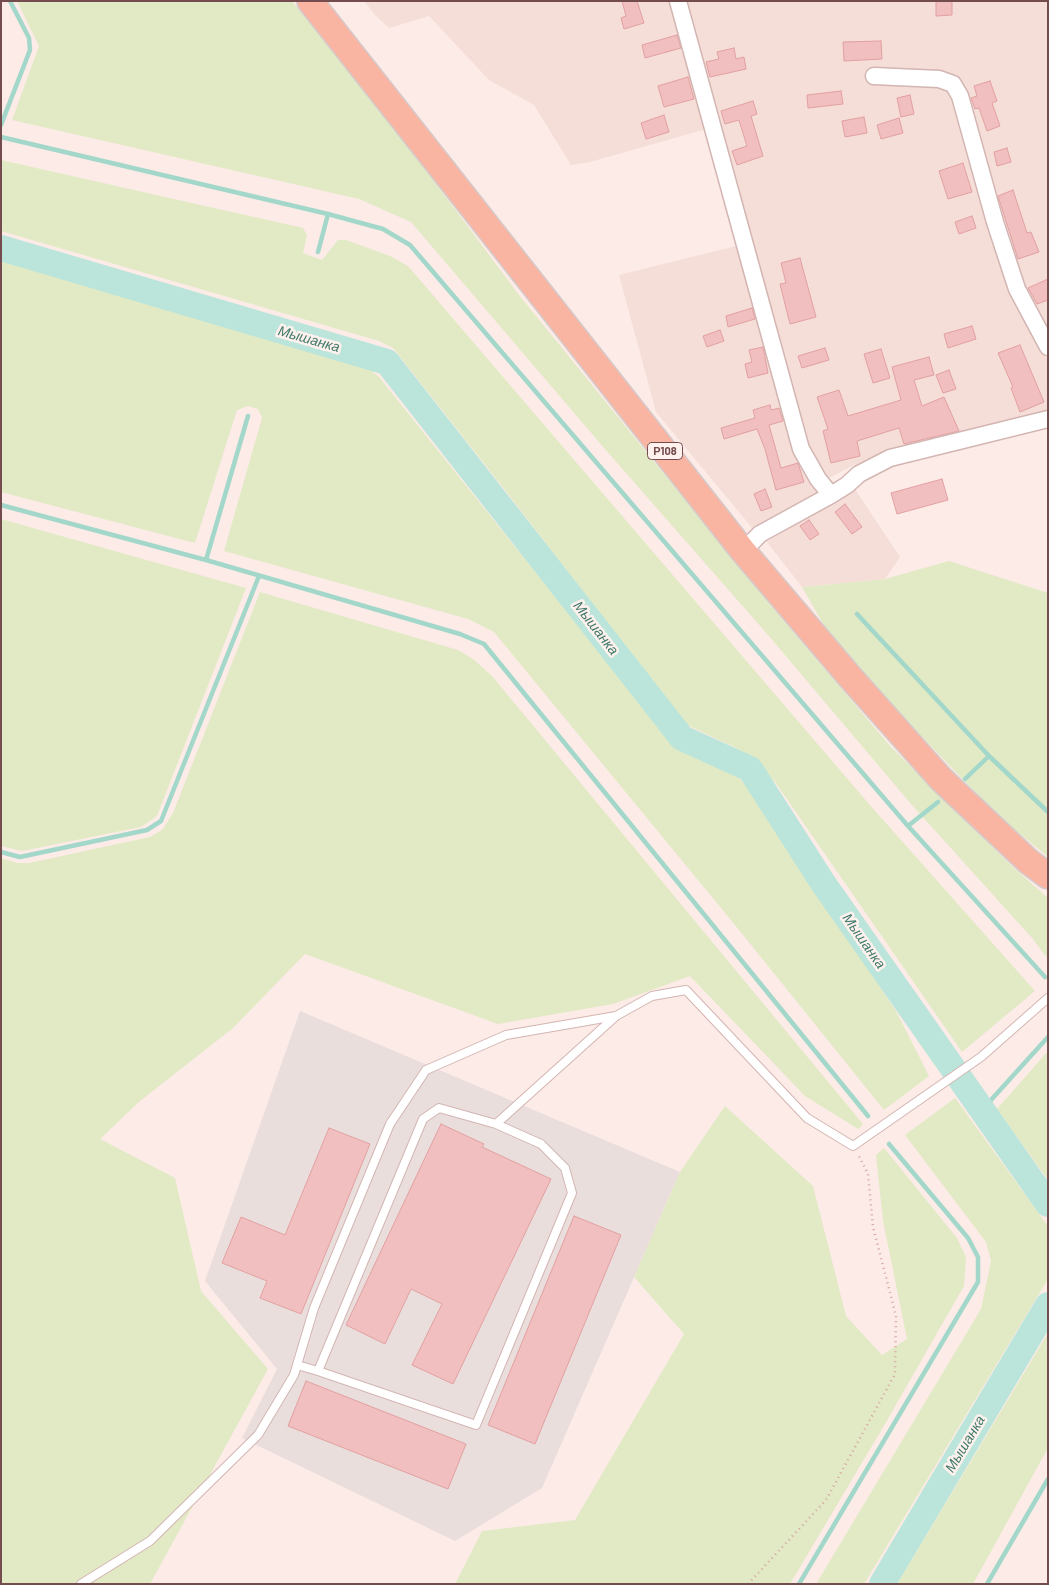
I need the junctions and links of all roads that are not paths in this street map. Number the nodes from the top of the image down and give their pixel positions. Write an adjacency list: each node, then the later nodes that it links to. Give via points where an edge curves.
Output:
1 (310, 1): 7 (main road, Р108)
2 (678, 1): 6 (street, via 801,450)
3 (874, 76): 4 (street, via 939,79 953,84 960,96 1017,289)
4 (1048, 346)
5 (1048, 419): 6 (street, via 890,458 859,474)
6 (831, 495): 7 (street, via 760,534)
7 (743, 551): 8 (main road, Р108, via 941,779)
8 (1048, 876)
9 (1048, 998): 10 (lane, via 981,1057 853,1146 807,1118 686,990 652,996)
10 (616, 1016): 11 (lane); 12 (lane, via 506,1035 426,1070 390,1124 314,1308)
11 (496, 1124): 13 (lane, via 439,1108 422,1119); 13 (lane, via 541,1144 566,1168 572,1193 476,1426)
12 (297, 1365): 13 (lane); 14 (lane, via 258,1435 150,1541)
13 (318, 1371)
14 (81, 1584)

